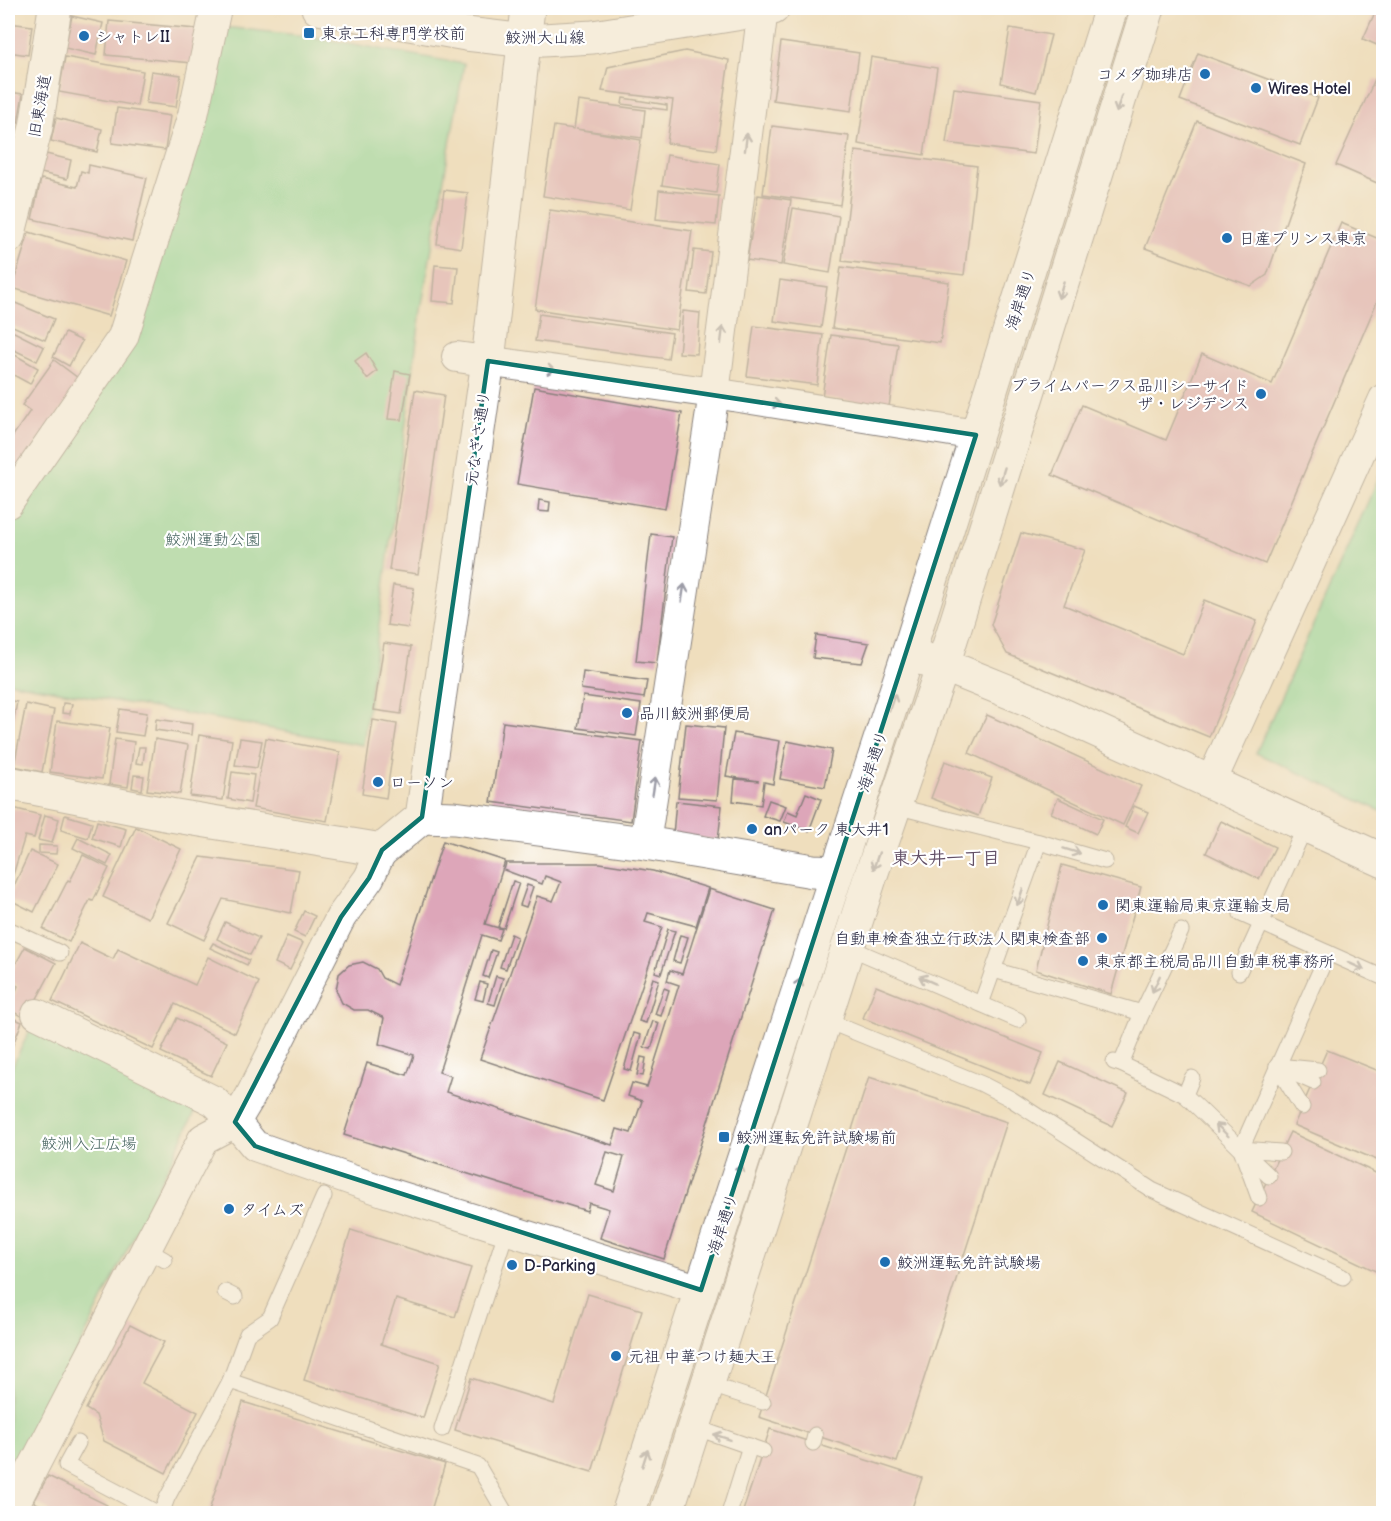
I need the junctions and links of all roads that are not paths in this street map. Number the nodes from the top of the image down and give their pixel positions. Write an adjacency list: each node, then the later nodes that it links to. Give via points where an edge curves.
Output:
1 (55, 8): 9 (main road, 旧東海道, via 36,128)
2 (216, 8): 14 (street, via 193,116 123,337)
3 (318, 8): 8 (main road, 鮫洲大山線)
4 (528, 8): 8 (main road, 元なぎさ通り)
5 (768, 8): 8 (main road, 鮫洲大山線, via 593,37); 11 (street, one-way to 5)
6 (1111, 8): 13 (main road, 海岸通り)
7 (1148, 8): 16 (main road, one-way to 16)
8 (526, 41): 10 (main road, 元なぎさ通り)
9 (8, 233)
10 (472, 359): 11 (street, one-way to 11); 20 (main road, 元なぎさ通り)
11 (714, 393): 13 (street, one-way to 13); 23 (street, one-way to 11)
12 (1383, 399): 17 (street)
13 (976, 435): 15 (main road, 海岸通り)
14 (8, 503)
15 (908, 654): 16 (main road); 27 (main road, 海岸通り, one-way to 15)
16 (943, 665): 17 (main road); 19 (main road)
17 (1211, 782): 21 (main road)
18 (8, 783): 24 (main road)
19 (895, 806): 22 (lane); 32 (main road, one-way to 32)
20 (422, 817): 23 (main road); 24 (main road)
21 (1306, 825): 26 (main road); 29 (lane)
22 (1039, 842): 25 (lane, one-way to 25); 35 (lane, one-way to 35)
23 (645, 843): 27 (main road)
24 (382, 850): 48 (street, via 369,878 340,917)
25 (1105, 861)
26 (1383, 861)
27 (836, 872): 56 (main road, 海岸通り, one-way to 27)
28 (1241, 914): 29 (lane)
29 (1261, 923): 34 (lane); 36 (lane)
30 (8, 929): 33 (lane)
31 (1181, 931): 39 (lane, one-way to 39)
32 (848, 947): 38 (lane, one-way to 32); 41 (main road)
33 (60, 953)
34 (1328, 953): 37 (lane, one-way to 37); 43 (lane)
35 (994, 970): 38 (lane); 39 (lane)
36 (1239, 972)
37 (1383, 978)
38 (981, 1004): 42 (lane)
39 (1142, 1013): 46 (lane, via 1118,1063)
40 (37, 1014): 48 (street, via 214,1101)
41 (825, 1020): 55 (lane, via 982,1084 1152,1190); 58 (main road)
42 (1018, 1020)
43 (1277, 1066): 44 (lane); 47 (lane); 49 (lane)
44 (1315, 1076)
45 (1192, 1078): 46 (lane)
46 (1185, 1095): 49 (lane, one-way to 46)
47 (1302, 1107)
48 (235, 1122): 54 (street, via 255,1146); 63 (street, via 203,1139 156,1255)
49 (1241, 1149): 50 (lane); 51 (lane); 53 (lane)
50 (1281, 1152)
51 (1269, 1176)
52 (324, 1196): 57 (lane, via 270,1318 247,1334)
53 (1259, 1198)
54 (507, 1229): 56 (street); 61 (lane)
55 (1342, 1277)
56 (701, 1290): 66 (main road, 海岸通り, one-way to 56)
57 (230, 1381): 64 (lane); 65 (lane, via 478,1466)
58 (708, 1384): 59 (lane); 60 (main road)
59 (763, 1402)
60 (694, 1427): 67 (main road); 68 (lane, one-way to 60, via 756,1448)
61 (442, 1428)
62 (78, 1443): 64 (lane, via 66,1465)
63 (9, 1514)
64 (160, 1514)
65 (506, 1514)
66 (628, 1514)
67 (666, 1514)
68 (729, 1514)

